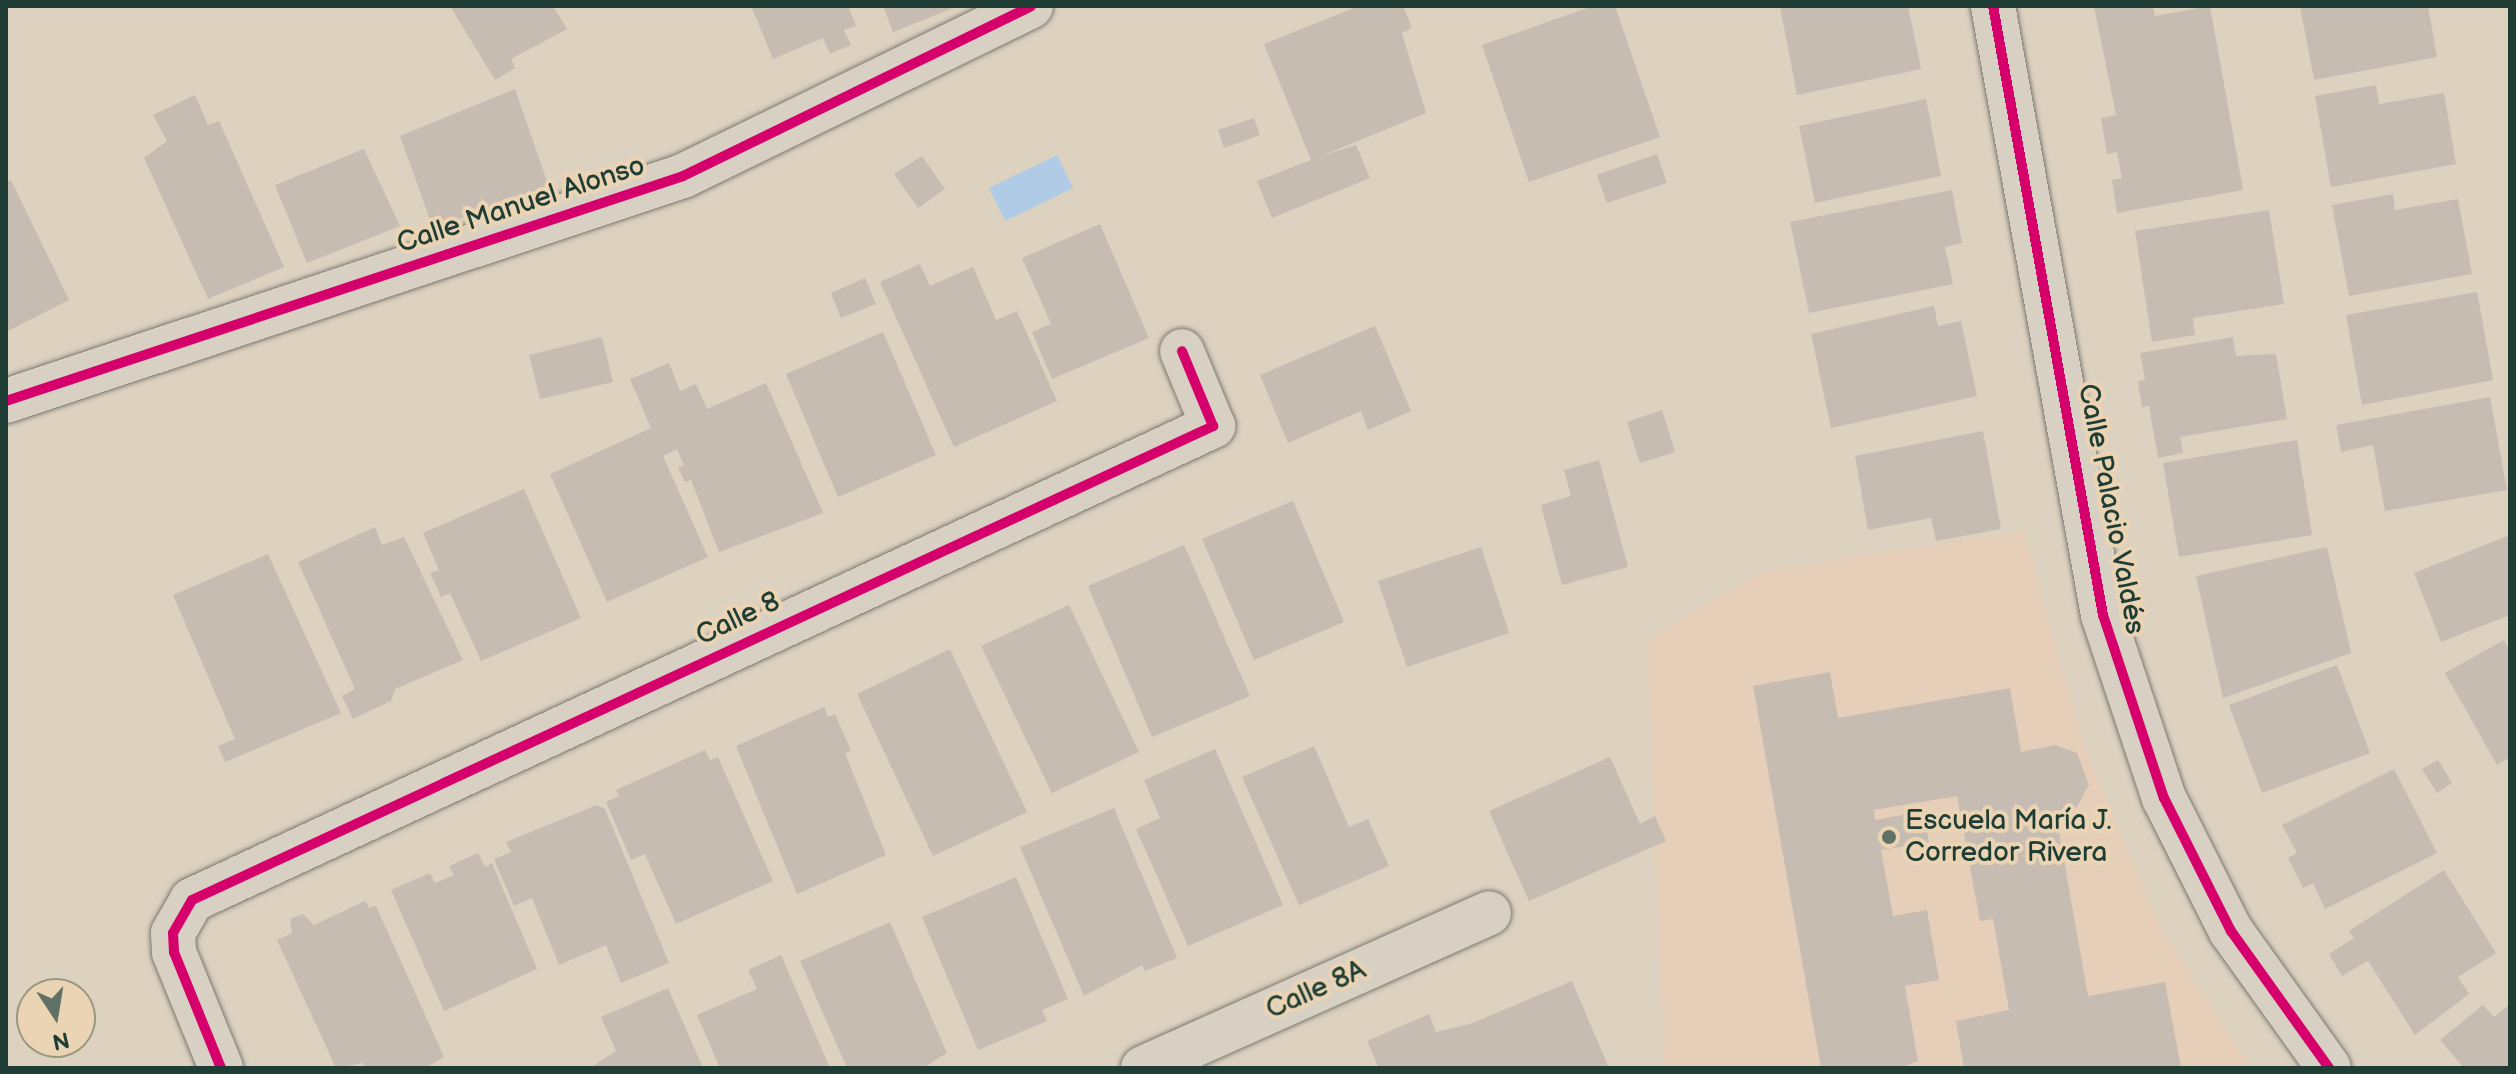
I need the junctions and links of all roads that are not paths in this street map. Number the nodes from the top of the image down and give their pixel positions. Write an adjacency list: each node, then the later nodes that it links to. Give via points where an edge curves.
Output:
1 (1031, 6): 4 (street, Calle Manuel Alonso, via 683,176)
2 (1993, 6): 8 (street, Calle Palacio Valdés, via 2103,615 2171,811 2231,931)
3 (1182, 351): 6 (street, Calle 8, via 1213,426 208,890 181,915 174,952)
4 (6, 401)
5 (1489, 913): 7 (street, Calle 8A)
6 (221, 1068)
7 (1143, 1068)
8 (2329, 1068)

